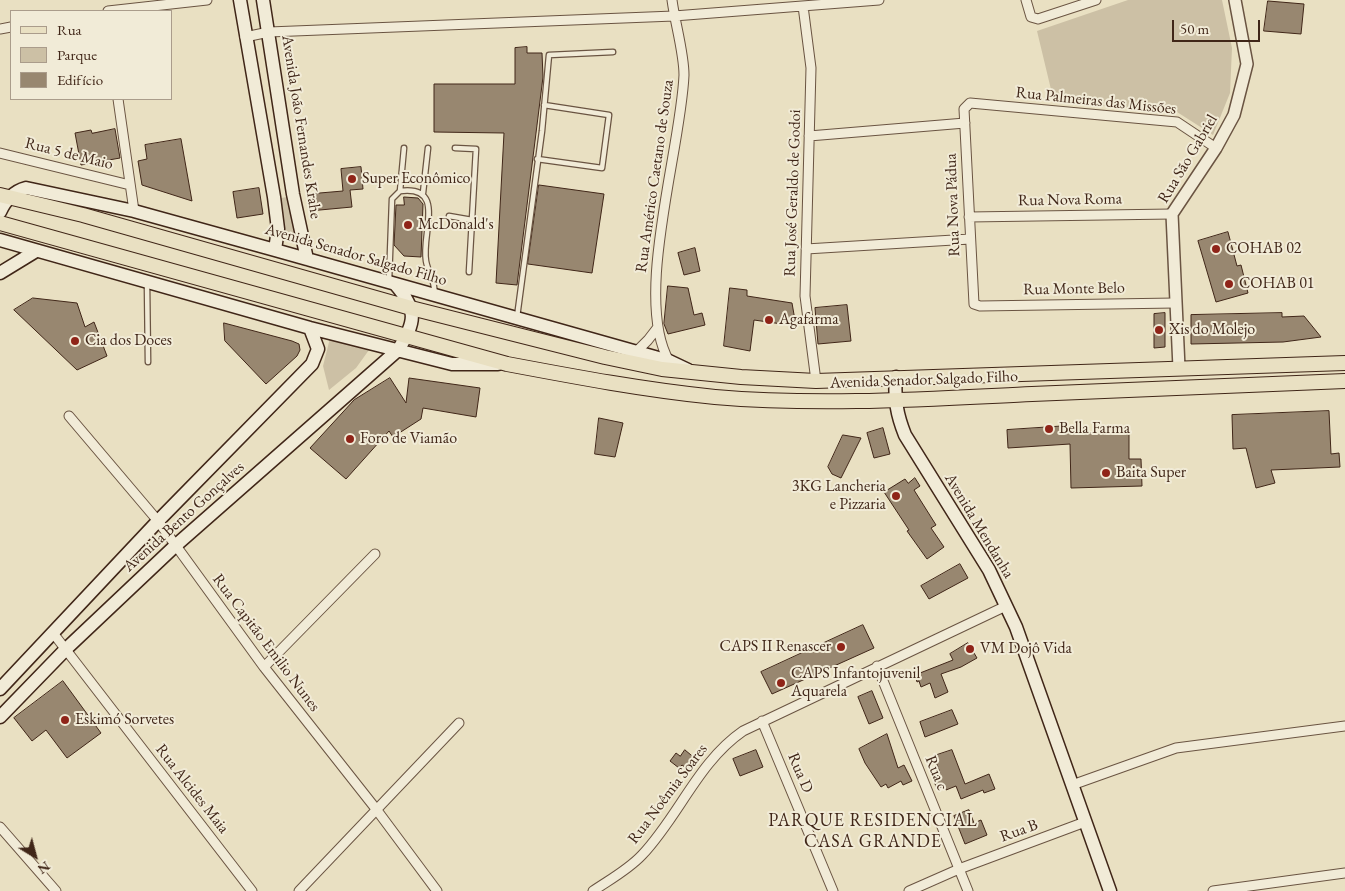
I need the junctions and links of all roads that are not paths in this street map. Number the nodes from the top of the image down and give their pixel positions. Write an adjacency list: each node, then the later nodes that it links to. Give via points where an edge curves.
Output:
1 (207, 0): 10 (street)
2 (240, 0): 13 (main road)
3 (263, 0): 12 (main road, Avenida João Fernandes Krahe)
4 (672, 0): 11 (street, Rua Américo Caetano de Souza)
5 (878, 0): 9 (street)
6 (1026, 0): 7 (street, via 1031,17 1038,19)
7 (1096, 0)
8 (1235, 0): 23 (street, Rua São Gabriel, via 1247,64 1234,115)
9 (803, 6): 11 (street); 19 (street, Rua José Geraldo de Godoi, via 811,68)
10 (117, 10)
11 (674, 16): 12 (street); 54 (street, Rua Américo Caetano de Souza, via 684,74 656,281)
12 (269, 32): 13 (street); 29 (main road, Avenida João Fernandes Krahe)
13 (245, 37): 31 (main road)
14 (613, 52): 17 (lane, via 549,56)
15 (118, 100): 26 (street)
16 (967, 104): 18 (street, Rua Nova Pádua); 23 (street, Rua Palmeiras das Missões, via 1177,122)
17 (544, 105): 25 (lane); 25 (lane, via 609,115 602,168)
18 (965, 123): 19 (street); 36 (street, Rua Nova Pádua)
19 (809, 136): 41 (street, Rua José Geraldo de Godoi)
20 (404, 148): 27 (lane)
21 (428, 148): 28 (lane)
22 (455, 148): 37 (lane, via 476,149)
23 (1216, 148): 34 (street, Rua São Gabriel)
24 (0, 153): 26 (street, Rua 5 de Maio)
25 (537, 160): 53 (lane)
26 (130, 185): 32 (street)
27 (400, 191): 28 (lane, via 414,189); 48 (lane, via 392,199)
28 (423, 193): 49 (lane, via 429,204 426,261 435,284)
29 (293, 194): 31 (main road); 44 (main road, Avenida João Fernandes Krahe)
30 (5, 196): 32 (main road, Avenida Senador Salgado Filho, via 32,188); 33 (main road); 52 (main road, Avenida Senador Salgado Filho, via 138,230)
31 (274, 197): 42 (main road, via 278,229)
32 (134, 211): 42 (main road, Avenida Senador Salgado Filho)
33 (0, 212)
34 (1172, 214): 36 (street, Rua Nova Roma); 50 (street, Rua São Gabriel)
35 (449, 216): 37 (lane)
36 (969, 217): 39 (street, Rua Nova Pádua)
37 (472, 220): 45 (lane)
38 (0, 223): 56 (main road, Avenida Senador Salgado Filho)
39 (970, 239): 41 (street); 51 (street, Rua Nova Pádua)
40 (0, 240): 43 (main road, Avenida Senador Salgado Filho)
41 (806, 249): 68 (street, Rua José Geraldo de Godoi, via 805,296)
42 (275, 250): 44 (main road, Avenida Senador Salgado Filho)
43 (36, 251): 46 (main road); 47 (main road, Avenida Senador Salgado Filho)
44 (307, 259): 48 (main road, Avenida Senador Salgado Filho)
45 (468, 272)
46 (0, 273)
47 (147, 282): 55 (main road, Avenida Senador Salgado Filho); 61 (lane)
48 (392, 283): 49 (main road, Avenida Senador Salgado Filho); 52 (main road)
49 (434, 296): 53 (main road, Avenida Senador Salgado Filho)
50 (1175, 303): 51 (street, Rua Monte Belo); 65 (street, Rua São Gabriel)
51 (974, 304)
52 (411, 308): 56 (main road, via 413,322); 66 (main road, Avenida Senador Salgado Filho, via 605,357)
53 (517, 318): 58 (main road, Avenida Senador Salgado Filho)
54 (658, 327): 58 (street); 60 (street, Rua Américo Caetano de Souza, via 661,345)
55 (310, 328): 57 (main road, Avenida Senador Salgado Filho); 72 (main road, Avenida Bento Gonçalves, via 318,349 312,364)
56 (407, 336): 57 (main road, Avenida Bento Gonçalves); 63 (main road, Avenida Senador Salgado Filho)
57 (398, 350): 59 (main road, Avenida Senador Salgado Filho); 64 (main road, Avenida Bento Gonçalves)
58 (636, 352): 60 (main road, Avenida Senador Salgado Filho)
59 (419, 356): 63 (main road, Avenida Senador Salgado Filho, via 452,364); 64 (main road)
60 (669, 361): 66 (main road, Avenida Senador Salgado Filho)
61 (148, 362)
62 (1345, 363): 65 (main road, Avenida Senador Salgado Filho)
63 (507, 364): 70 (main road, Avenida Senador Salgado Filho, via 592,381 717,397)
64 (380, 365): 73 (main road, Avenida Bento Gonçalves)
65 (1179, 368): 67 (main road, Avenida Senador Salgado Filho)
66 (693, 372): 68 (main road, Avenida Senador Salgado Filho)
67 (896, 377): 68 (main road, Avenida Senador Salgado Filho); 70 (main road, Avenida Mendanha)
68 (816, 381)
69 (1345, 381): 70 (main road, Avenida Senador Salgado Filho)
70 (895, 401): 75 (main road, Avenida Mendanha, via 905,435 989,570)
71 (68, 416): 72 (street, Rua Capitão Emilio Nunes)
72 (158, 521): 73 (street, Rua Capitão Emilio Nunes); 76 (main road, Avenida Bento Gonçalves)
73 (175, 546): 77 (main road, Avenida Bento Gonçalves); 79 (street, Rua Capitão Emilio Nunes)
74 (375, 554): 79 (street)
75 (1006, 606): 78 (street, Rua Noêmia Soares); 85 (main road, Avenida Mendanha)
76 (53, 633): 77 (street, Rua Alcides Maia); 80 (main road, Avenida Bento Gonçalves)
77 (66, 650): 81 (main road, Avenida Bento Gonçalves); 92 (street, Rua Alcides Maia)
78 (877, 666): 82 (street, Rua Noêmia Soares); 89 (street, Rua c)
79 (264, 667): 86 (street, Rua Capitão Emilio Nunes)
80 (0, 689)
81 (0, 717)
82 (762, 721): 95 (street, Rua Noêmia Soares, via 726,743 641,856); 96 (street, Rua D)
83 (459, 723): 86 (street)
84 (1345, 726): 85 (street, via 1176,748)
85 (1072, 785): 87 (main road, Avenida Mendanha)
86 (376, 809): 93 (street); 94 (street, Rua Capitão Emilio Nunes)
87 (1085, 822): 89 (street, Rua B); 99 (main road, Avenida Mendanha)
88 (0, 827): 91 (street)
89 (959, 869): 97 (street, Rua B); 98 (street, Rua c)
90 (1345, 873): 100 (street)
91 (56, 891)
92 (252, 891)
93 (299, 891)
94 (437, 891)
95 (593, 891)
96 (833, 891)
97 (909, 891)
98 (968, 891)
99 (1110, 891)
100 (1213, 891)

